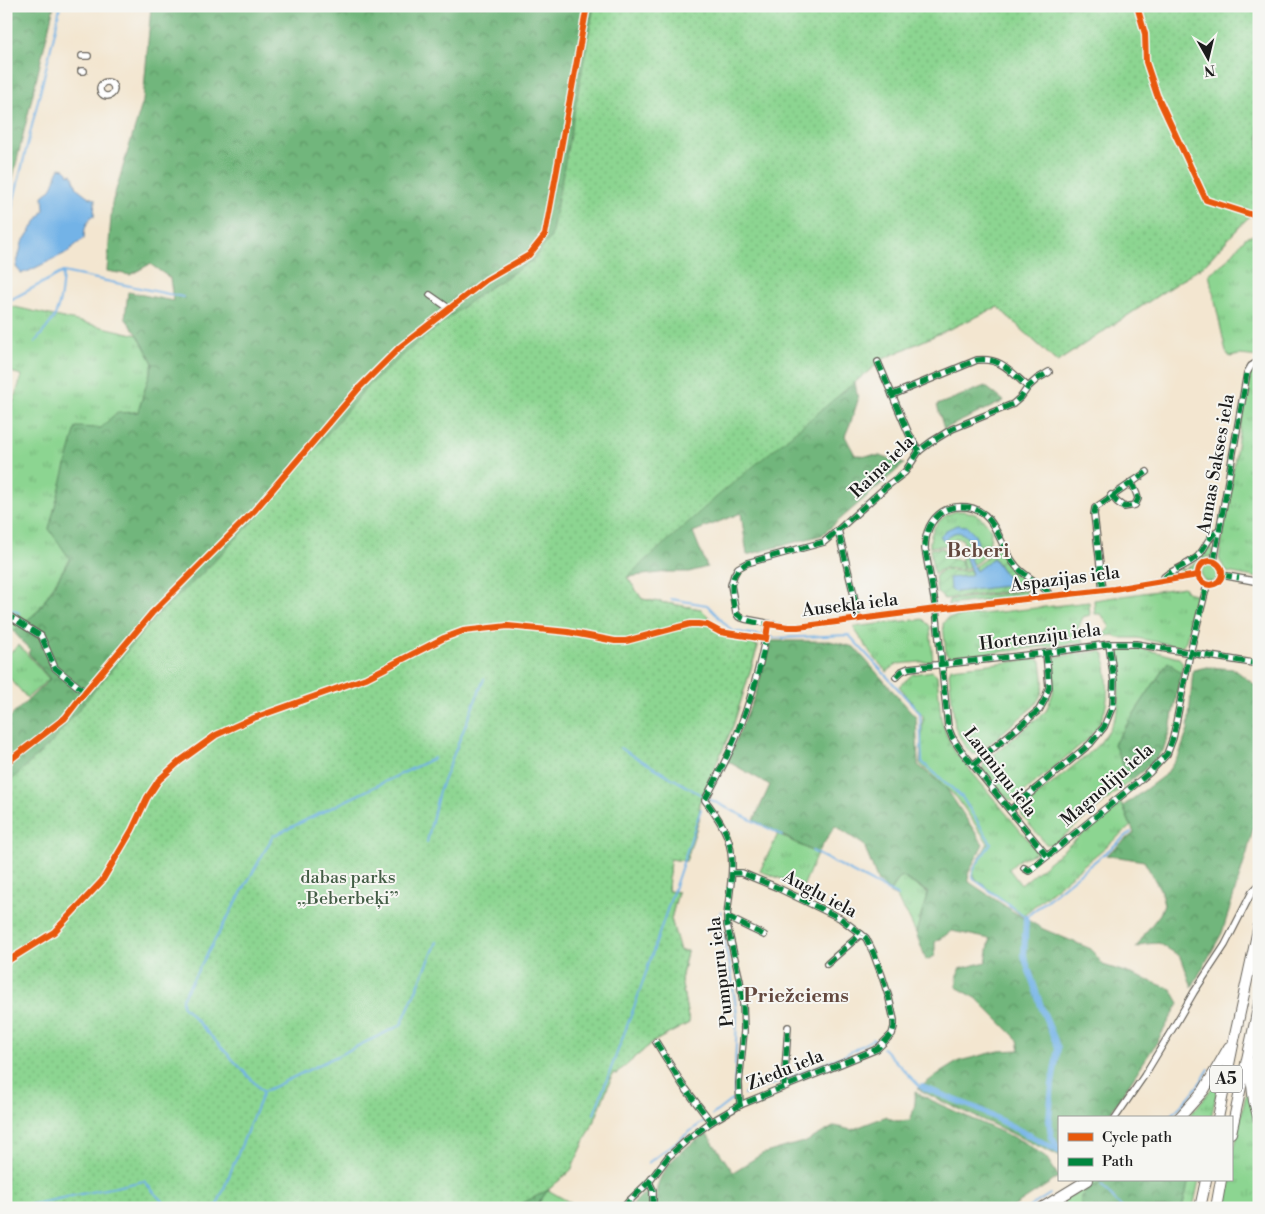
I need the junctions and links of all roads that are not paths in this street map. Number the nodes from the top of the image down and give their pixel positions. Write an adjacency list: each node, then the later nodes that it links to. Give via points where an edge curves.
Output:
1 (587, 6): 3 (street, via 545,235 529,255 486,280)
2 (430, 295): 3 (street)
3 (450, 309): 33 (street, via 400,347 360,387 254,511 152,613)
4 (1259, 361): 14 (street, Annas Sakses iela, via 1247,372)
5 (878, 362): 8 (street)
6 (1050, 372): 7 (street, Raiņa iela)
7 (1028, 387): 8 (street, via 1002,364 985,359); 9 (street, Raiņa iela, via 1013,404 952,429)
8 (892, 395): 9 (street)
9 (919, 451): 13 (street, Raiņa iela, via 905,472)
10 (1146, 472): 11 (street)
11 (1131, 482): 12 (street); 12 (street, via 1138,497 1135,504 1124,507)
12 (1112, 495): 21 (street, via 1095,508 1094,514)
13 (838, 530): 25 (street); 26 (street, Ausekļa iela, via 824,542 738,568 731,585 736,613 745,619)
14 (1220, 531): 15 (street, Annas Sakses iela); 18 (street, via 1213,534 1194,559 1168,574)
15 (1214, 561): 16 (street, via 1201,565); 17 (street, via 1221,567)
16 (1198, 575): 18 (street, Aspazijas iela); 20 (street)
17 (1222, 575): 19 (street); 20 (street, via 1217,583)
18 (1164, 581): 21 (street, Aspazijas iela)
19 (1259, 582)
20 (1207, 585): 29 (street, Magnoliju iela)
21 (1103, 590): 22 (street, Aspazijas iela)
22 (1051, 596): 23 (street, Aspazijas iela); 23 (street, Aspazijas iela, via 1015,566 982,512 956,507 937,516 925,539)
23 (936, 609): 25 (street, Ausekļa iela); 30 (street, Laumiņu iela)
24 (6, 613): 33 (street, via 42,636 55,668)
25 (858, 619): 26 (street, Ausekļa iela, via 798,627)
26 (768, 624): 39 (street, Pumpuru iela, via 763,655 736,737 705,800 728,837)
27 (1109, 644): 28 (street, Hortenziju iela); 29 (street, Hortenziju iela, via 1136,644); 36 (street, via 1114,681 1113,705 1104,727 1090,744)
28 (1046, 653): 30 (street, Hortenziju iela); 35 (street, via 1049,687 1039,710)
29 (1190, 653): 31 (street, Hortenziju iela); 37 (street, Magnoliju iela, via 1174,738 1167,754 1149,773)
30 (942, 664): 32 (street, Hortenziju iela, via 909,668); 35 (street, Laumiņu iela, via 948,727)
31 (1259, 664)
32 (896, 676)
33 (85, 692): 34 (street, via 65,718)
34 (6, 763)
35 (973, 765): 36 (street, Laumiņu iela)
36 (1010, 810): 37 (street, Laumiņu iela)
37 (1047, 856): 38 (street, Magnoliju iela, via 1029,871)
38 (1024, 868)
39 (732, 873): 41 (street, Pumpuru iela); 43 (street, Augļu iela, via 742,873 783,890 840,918)
40 (1259, 885): 54 (street, via 1252,892 1225,945)
41 (727, 917): 44 (street); 53 (street, Pumpuru iela, via 743,1003)
42 (1259, 925): 48 (highway, A5)
43 (861, 934): 45 (street); 50 (street, Augļu iela, via 874,952 894,1020 892,1034)
44 (764, 935)
45 (827, 964)
46 (1259, 1004): 51 (highway, A5)
47 (788, 1027): 52 (street)
48 (1234, 1040): 55 (highway, via 1204,1090); 56 (highway, A5)
49 (656, 1042): 58 (street)
50 (882, 1045): 52 (street, Ziedu iela)
51 (1248, 1053): 57 (highway); 59 (highway, A5)
52 (784, 1086): 53 (street, Ziedu iela)
53 (740, 1105): 58 (street, Ziedu iela)
54 (1116, 1116)
55 (1181, 1116)
56 (1218, 1116)
57 (1259, 1120)
58 (711, 1122): 60 (street, Ziedu iela, via 668,1157)
59 (1232, 1128)
60 (649, 1182): 64 (street); 65 (street, via 653,1190)
61 (1085, 1182): 66 (highway)
62 (1206, 1182): 67 (highway)
63 (1221, 1182): 68 (highway)
64 (623, 1208)
65 (653, 1208)
66 (1042, 1208)
67 (1200, 1208)
68 (1216, 1208)

